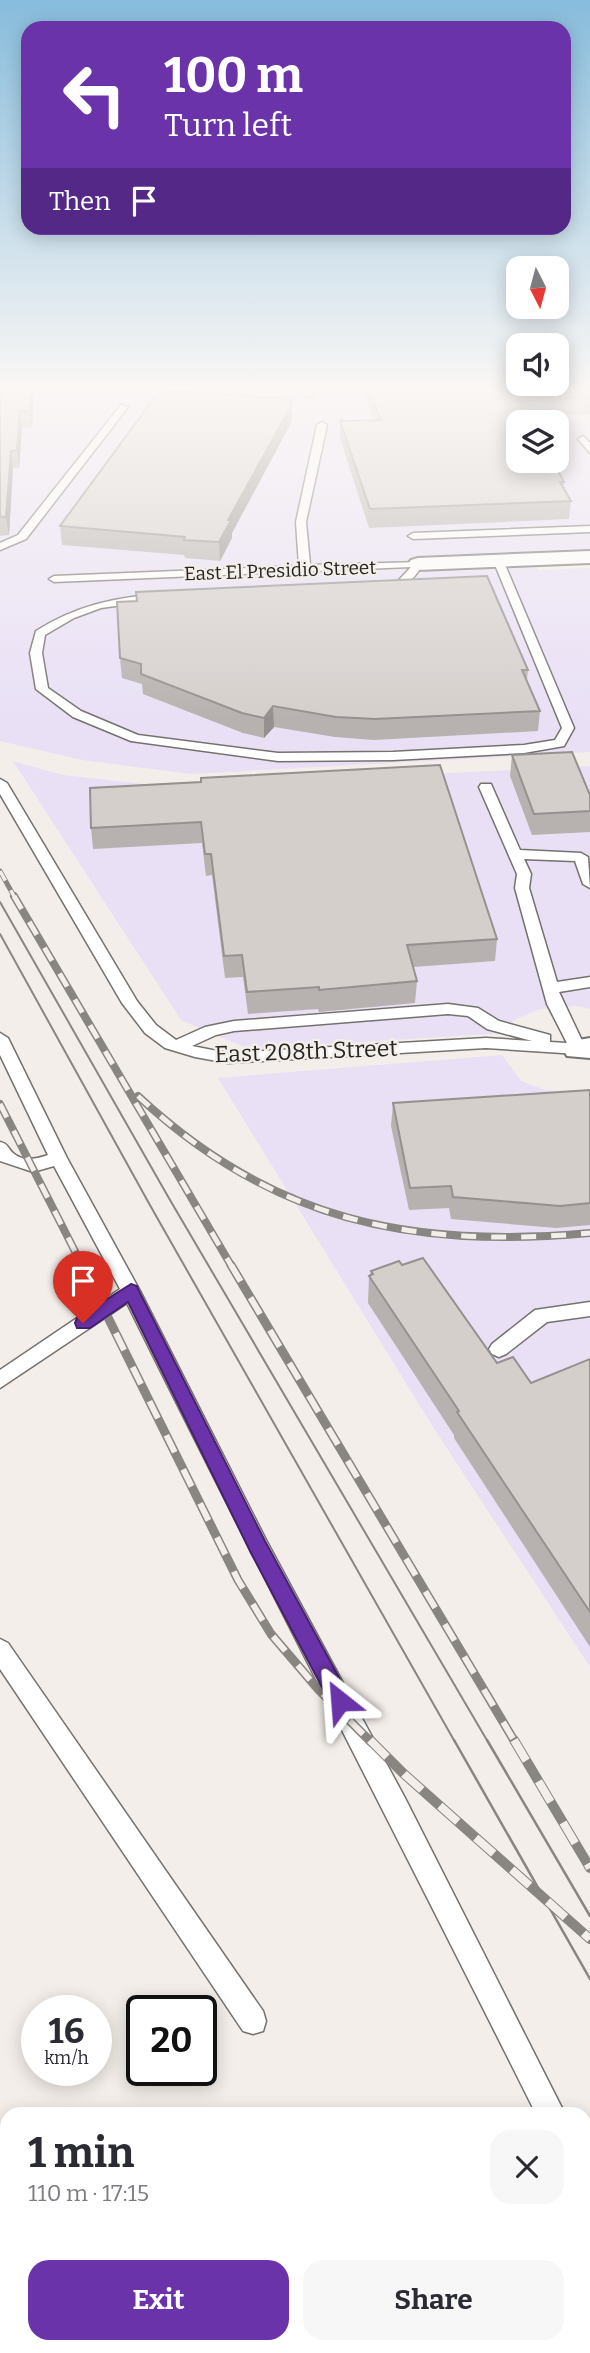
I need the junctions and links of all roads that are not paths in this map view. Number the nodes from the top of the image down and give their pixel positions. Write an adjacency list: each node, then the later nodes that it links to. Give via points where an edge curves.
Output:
1 (53, 498): 5 (lane, via 22,537)
2 (308, 498): 9 (lane, via 301,522)
3 (590, 529): 4 (lane)
4 (413, 536)
5 (0, 547)
6 (590, 556): 7 (street, East El Presidio Street)
7 (498, 560): 8 (street, East El Presidio Street); 12 (lane, via 568,728 560,743 393,756 278,757 135,738 77,714 42,689 36,653 40,633 66,616 102,603)
8 (418, 564): 9 (lane, East El Presidio Street); 11 (lane, via 408,580 397,586)
9 (304, 569): 10 (lane, East El Presidio Street)
10 (54, 579)
11 (370, 587)
12 (169, 597)
13 (0, 783): 20 (lane, East 208th Street, via 147,1028)
14 (486, 787): 15 (lane)
15 (516, 854): 16 (lane, via 580,857); 18 (lane)
16 (590, 884)
17 (590, 982): 18 (lane)
18 (551, 988): 21 (lane, via 555,1004)
19 (0, 1038): 23 (lane)
20 (177, 1047): 21 (lane, East 208th Street, via 228,1058 486,1043); 21 (lane, via 233,1026 448,1009 472,1012 493,1025)
21 (584, 1049)
22 (3, 1157): 23 (lane, via 33,1166)
23 (58, 1158): 24 (lane)
24 (131, 1291): 27 (lane); 30 (lane)
25 (590, 1309): 26 (lane, via 542,1315)
26 (499, 1349)
27 (0, 1380)
28 (0, 1650): 29 (lane)
29 (253, 2021)
30 (547, 2107)

